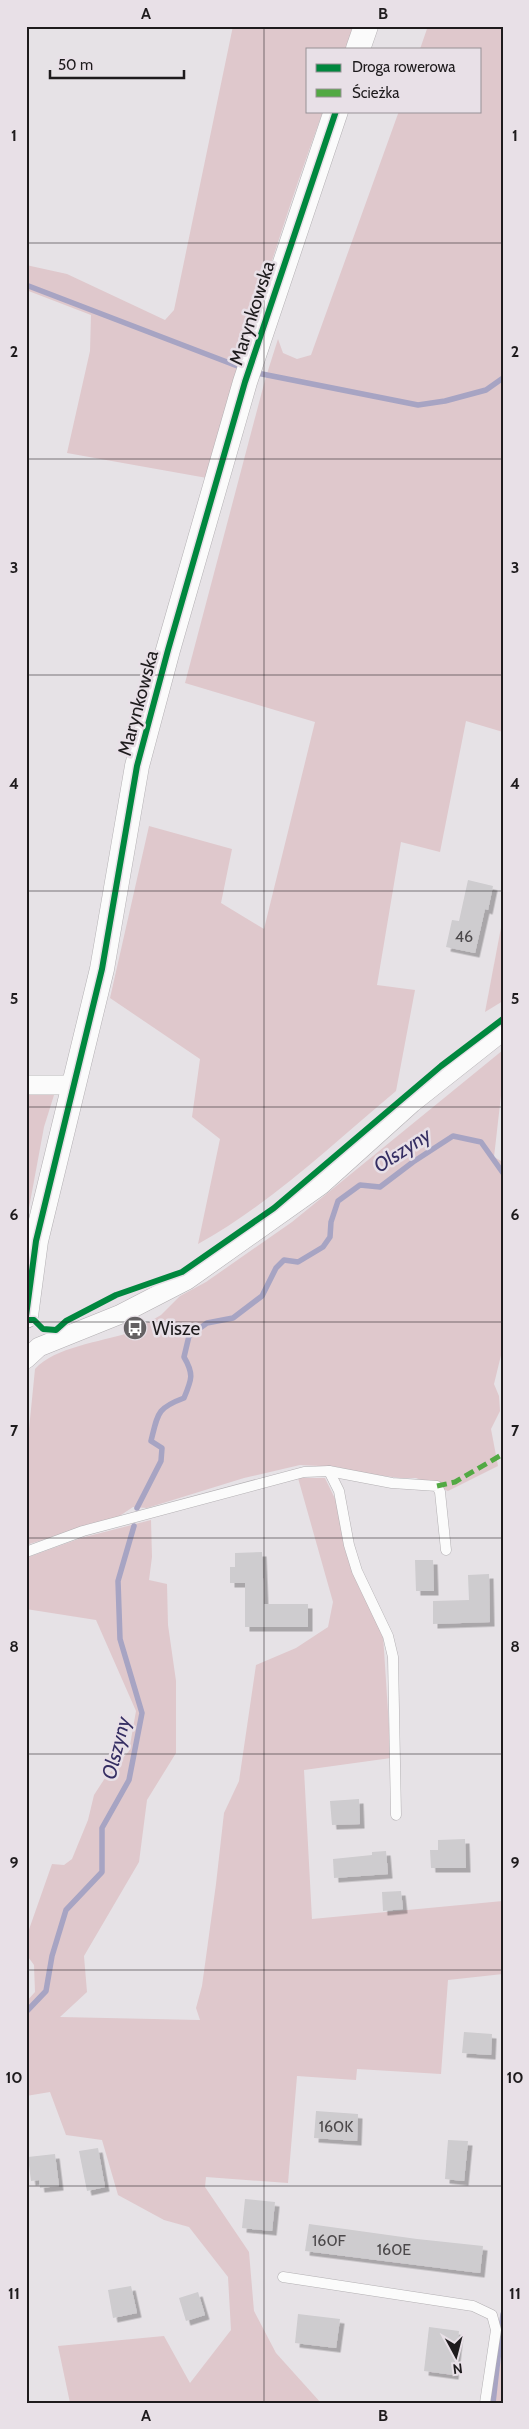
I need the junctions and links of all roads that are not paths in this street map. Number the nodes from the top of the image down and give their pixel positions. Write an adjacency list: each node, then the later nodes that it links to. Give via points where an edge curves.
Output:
1 (366, 26): 2 (street)
2 (358, 48)
3 (336, 112): 6 (street, Marynkowska, via 245,382 168,650 137,766 102,969)
4 (503, 1032): 8 (street, via 412,1103 321,1185 187,1280 121,1314 39,1347)
5 (26, 1085): 6 (street)
6 (73, 1085): 7 (street, Marynkowska, via 36,1241)
7 (26, 1316)
8 (26, 1360)
9 (329, 1471): 10 (lane, via 392,1483 437,1486); 11 (lane, via 304,1472 258,1483 83,1530); 12 (lane, via 339,1491 357,1571 388,1636 393,1657)
10 (446, 1550)
11 (26, 1552)
12 (396, 1815)
13 (283, 2277): 14 (lane, via 473,2306 492,2315 496,2330)
14 (485, 2403)

